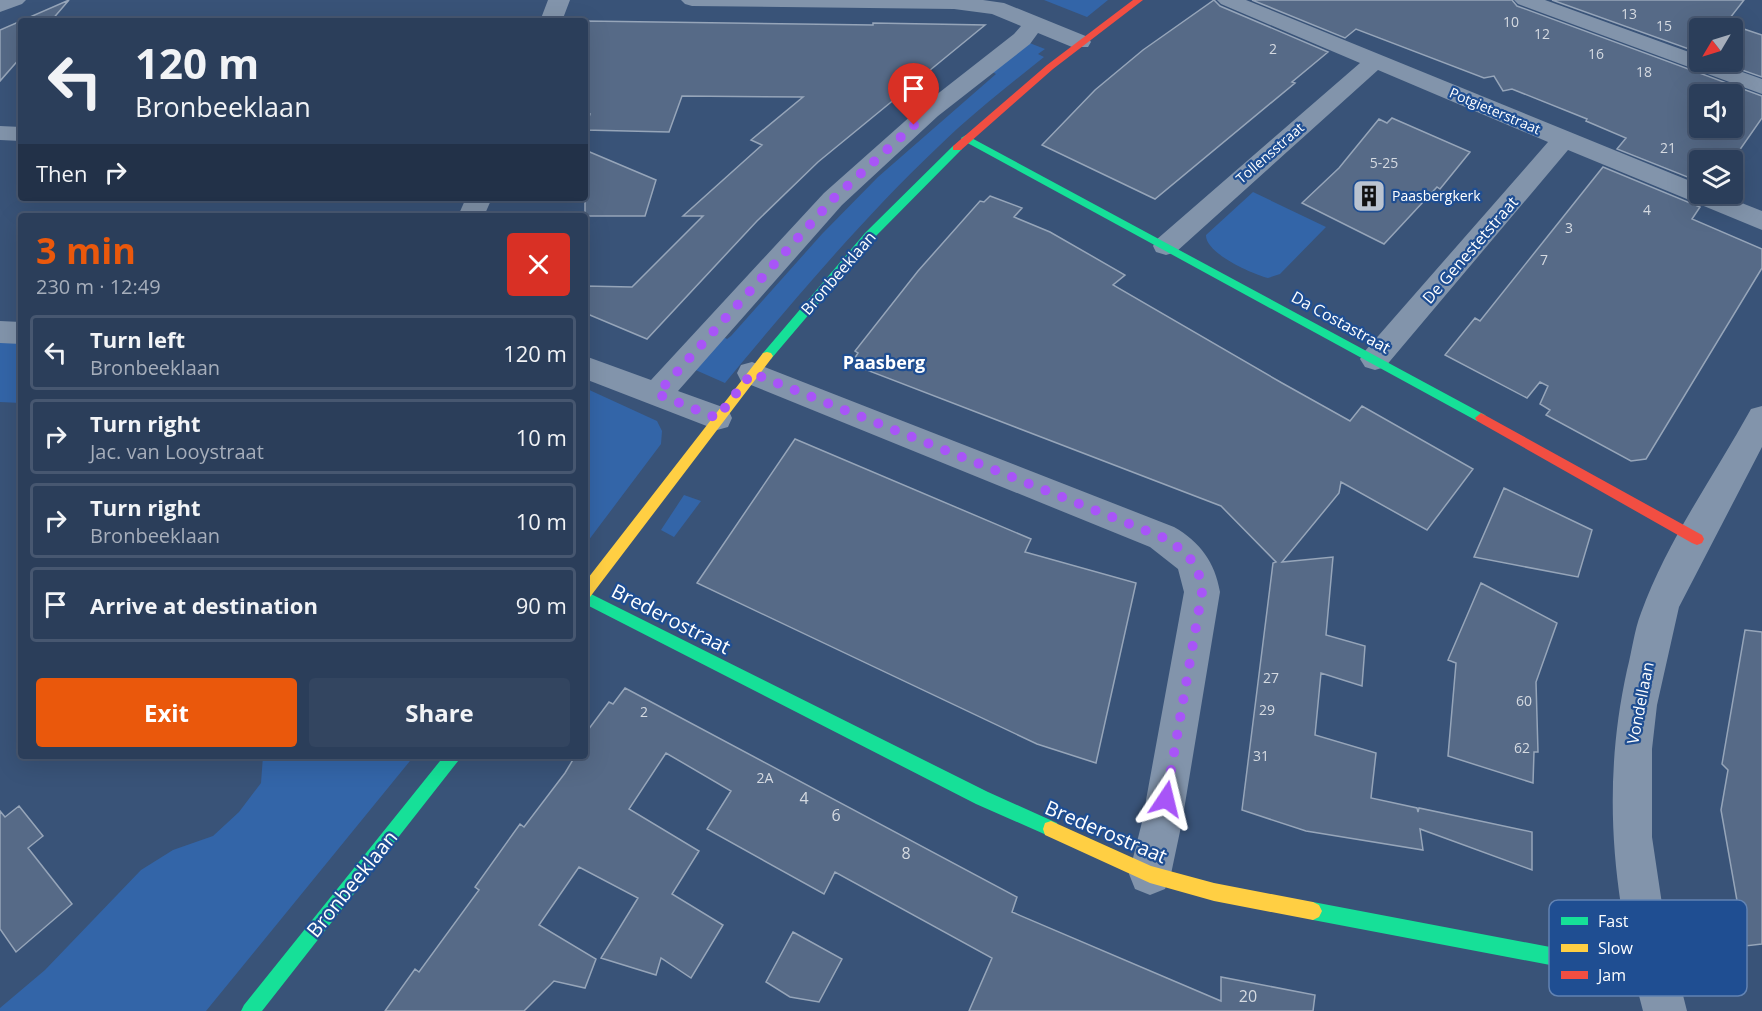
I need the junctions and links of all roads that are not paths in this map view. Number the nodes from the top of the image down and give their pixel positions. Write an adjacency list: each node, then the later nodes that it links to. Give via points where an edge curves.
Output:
1 (15, 0): 7 (street)
2 (559, 0): 8 (street)
3 (692, 0): 9 (street, via 954,3 996,8)
4 (1139, 0): 10 (street, Bronbeeklaan)
5 (1228, 0): 11 (street, Potgieterstraat)
6 (1525, 0): 12 (street)
7 (0, 6)
8 (552, 18)
9 (1034, 24): 10 (street); 24 (street, via 1022,39 930,111 833,199)
10 (1080, 42): 15 (street, Bronbeeklaan)
11 (1375, 61): 16 (street, Potgieterstraat); 18 (street, Tollensstraat)
12 (1762, 87)
13 (0, 133): 14 (street)
14 (18, 134)
15 (966, 138): 18 (street, Da Costastraat); 23 (street, Bronbeeklaan, via 859,248)
16 (1564, 139): 17 (street, Potgieterstraat); 21 (street, De Genestetstraat)
17 (1762, 221)
18 (1166, 246): 21 (street, Da Costastraat)
19 (0, 332): 20 (street)
20 (18, 333)
21 (1375, 359): 27 (street, Da Costastraat)
22 (588, 368): 24 (street)
23 (752, 373): 25 (street, Bronbeeklaan); 31 (street, via 1162,537 1194,561 1201,576 1202,592)
24 (657, 394): 25 (street)
25 (717, 418): 28 (street, Bronbeeklaan)
26 (1762, 418): 27 (street, Vondellaan)
27 (1697, 539): 32 (street, Vondellaan, via 1661,609 1641,687 1630,755 1632,843)
28 (588, 591)
29 (588, 597): 31 (street, Brederostraat, via 982,798)
30 (452, 759): 35 (street, Bronbeeklaan)
31 (1150, 874): 33 (street, Brederostraat, via 1214,892)
32 (1639, 900)
33 (1549, 956)
34 (1661, 996): 36 (street, Vondellaan)
35 (250, 1011)
36 (1665, 1011)

